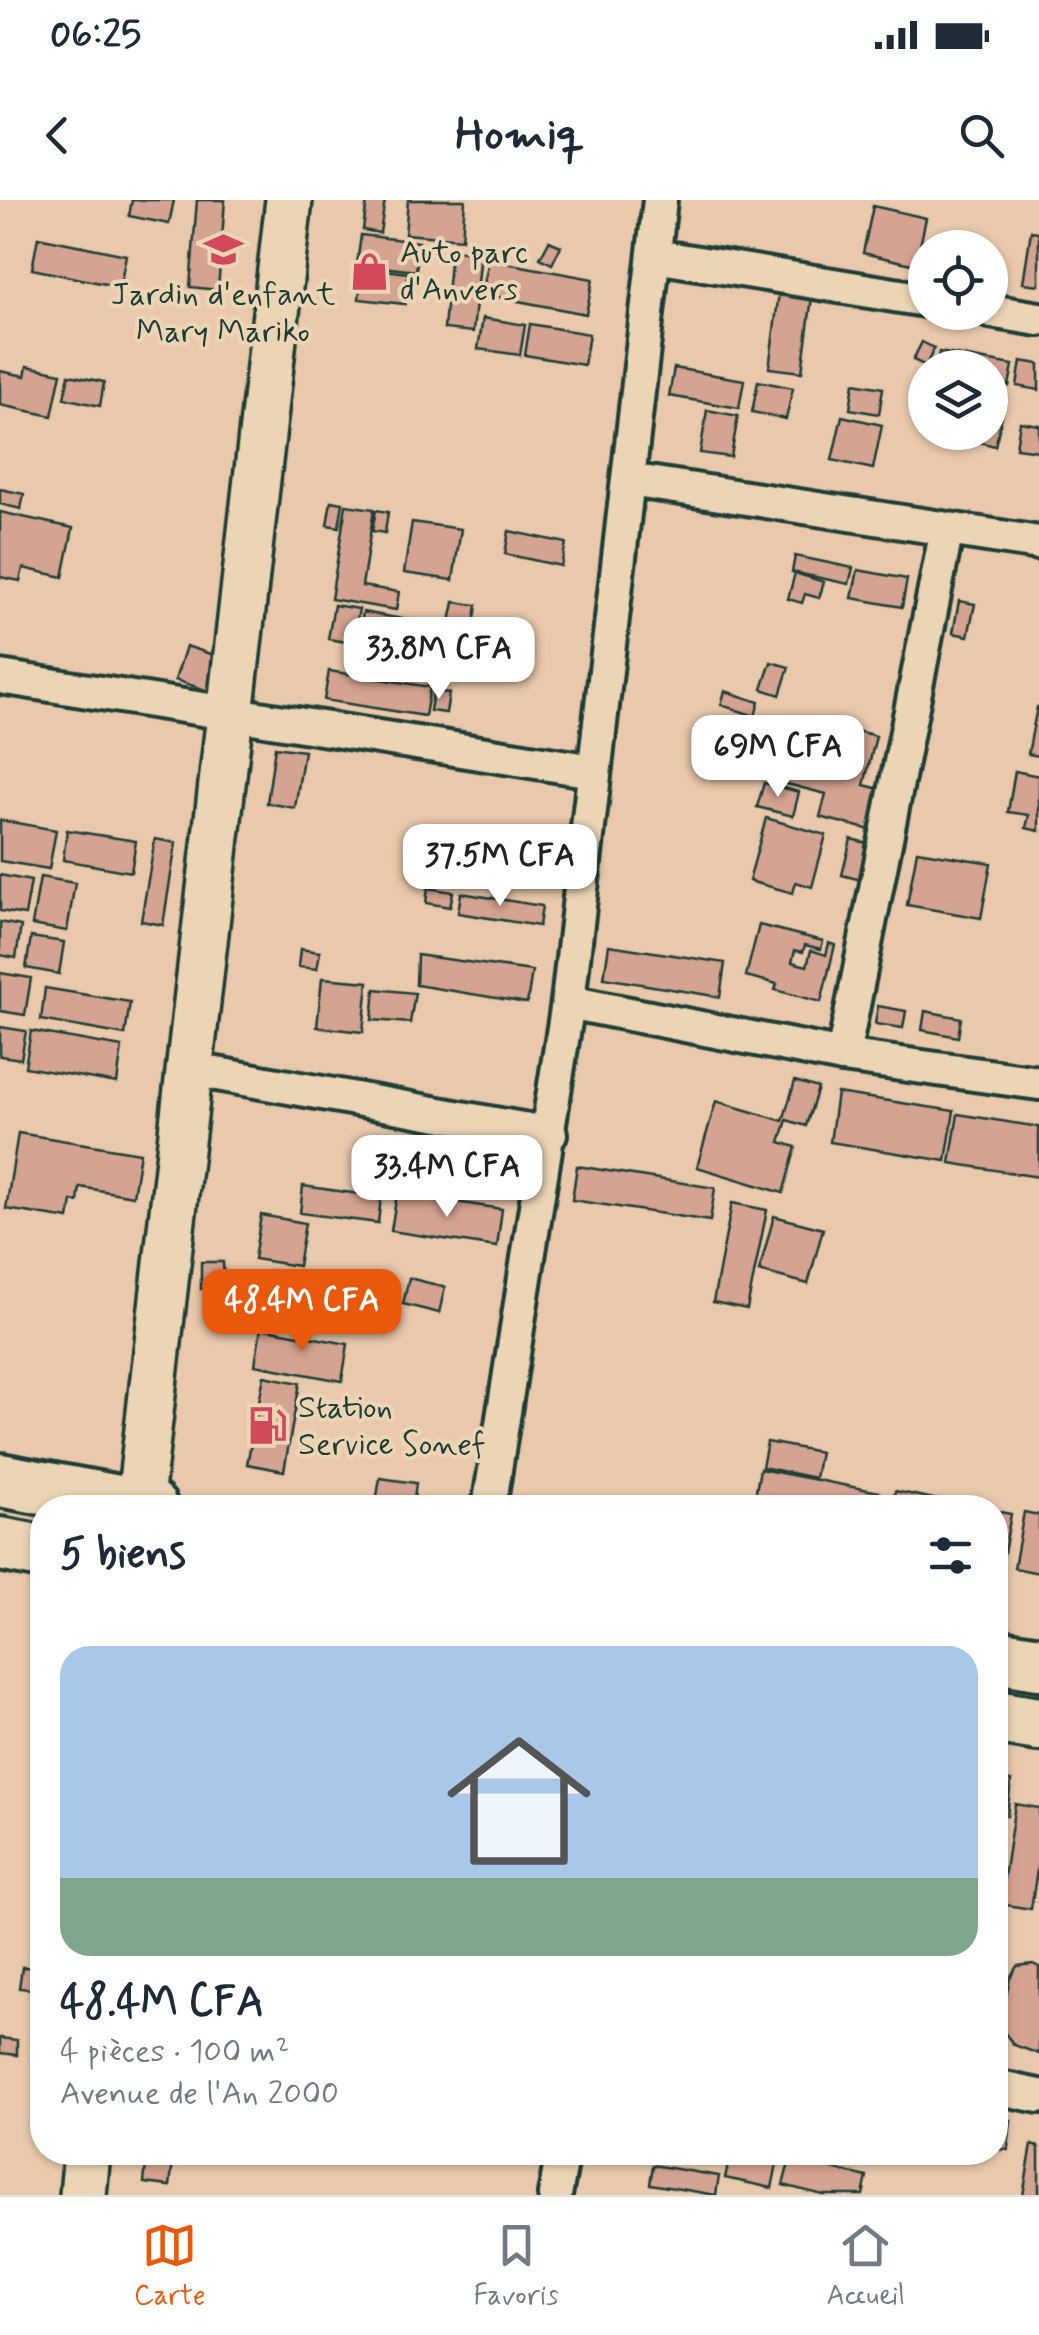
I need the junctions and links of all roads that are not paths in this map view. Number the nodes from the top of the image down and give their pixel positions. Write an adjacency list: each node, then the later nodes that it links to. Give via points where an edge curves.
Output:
1 (289, 200): 11 (street)
2 (660, 200): 3 (street)
3 (655, 256): 4 (street); 7 (street)
4 (908, 297)
5 (1008, 314): 6 (street)
6 (1039, 319)
7 (629, 480): 8 (street); 12 (street)
8 (948, 529): 9 (street); 14 (street)
9 (1039, 544)
10 (0, 677): 11 (street)
11 (230, 714): 12 (street); 15 (street)
12 (594, 771): 13 (street)
13 (568, 1002): 14 (street); 17 (street)
14 (843, 1056): 16 (street)
15 (188, 1068): 17 (street); 20 (street)
16 (1039, 1083)
17 (550, 1134): 21 (street)
18 (0, 1480): 19 (main road)
19 (79, 1495)
20 (144, 1495)
21 (491, 1495)
22 (0, 1544): 23 (main road)
23 (30, 1550)
24 (1008, 1658): 25 (main road)
25 (1039, 1663)
26 (1008, 1719): 27 (main road)
27 (1039, 1724)
28 (1008, 2090): 29 (street)
29 (1039, 2096)
30 (86, 2165): 32 (street)
31 (561, 2165): 33 (street)
32 (83, 2195)
33 (555, 2195)

